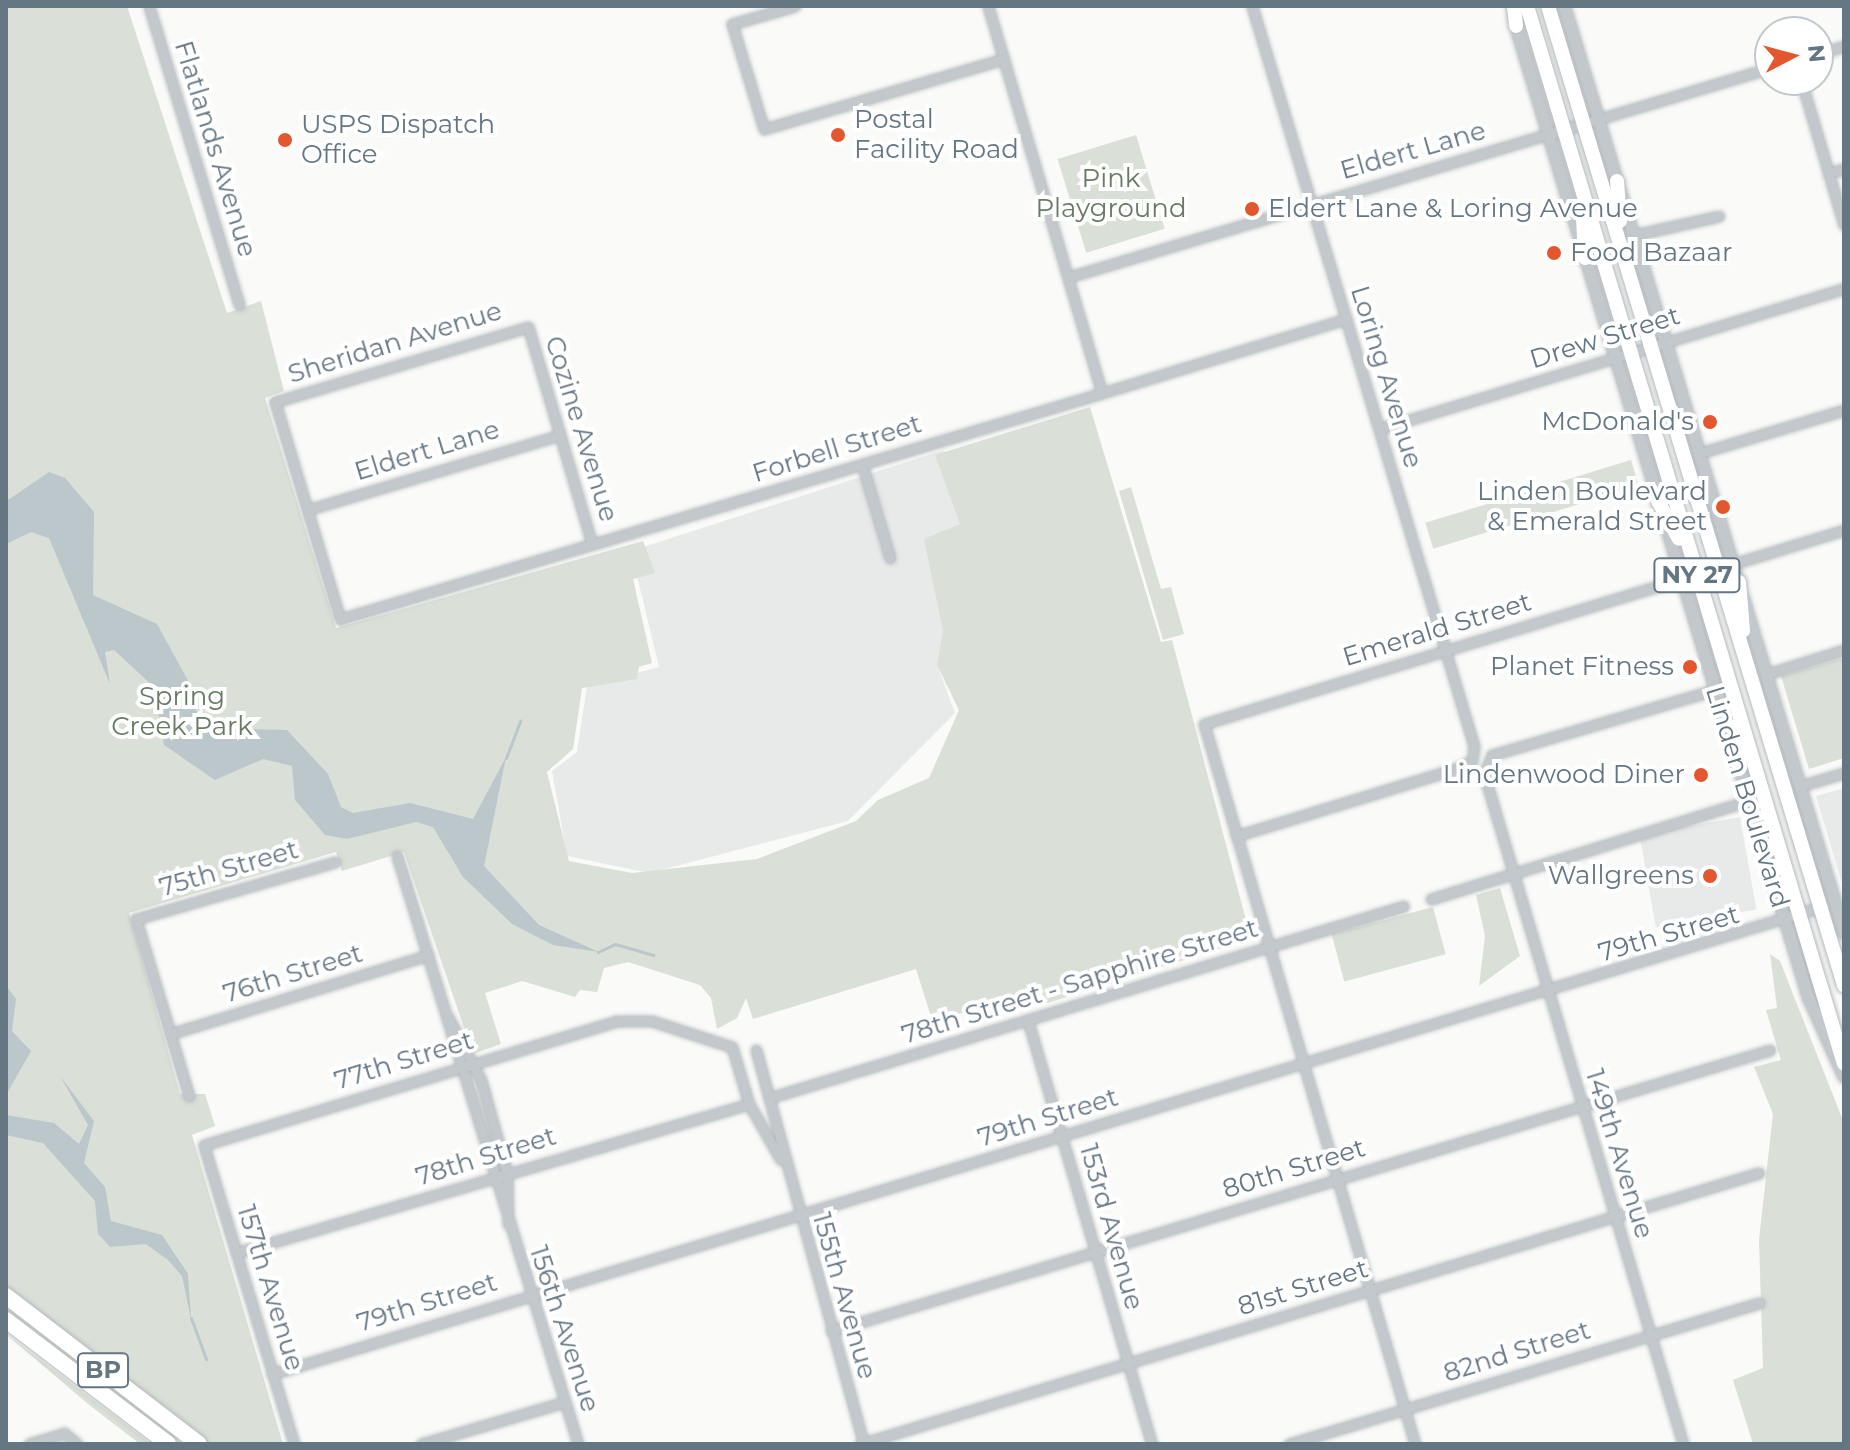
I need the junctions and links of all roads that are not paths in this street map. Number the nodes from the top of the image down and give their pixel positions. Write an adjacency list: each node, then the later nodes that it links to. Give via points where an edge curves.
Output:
1 (149, 6): 28 (street, Flatlands Avenue)
2 (795, 6): 10 (street, via 732,24 764,129)
3 (988, 6): 10 (street)
4 (1252, 6): 20 (street, Loring Avenue)
5 (1512, 6): 9 (highway)
6 (1527, 6): 14 (highway, Linden Boulevard / NY 27)
7 (1548, 6): 13 (highway, Linden Boulevard / NY 27)
8 (1564, 6): 13 (street, Linden Boulevard)
9 (1516, 26): 15 (street, Linden Boulevard)
10 (1004, 59): 26 (street)
11 (1754, 73): 13 (street, Eldert Lane)
12 (1806, 96): 17 (street)
13 (1590, 121): 14 (street, Eldert Lane); 18 (street, Linden Boulevard); 24 (highway, Linden Boulevard / NY 27)
14 (1564, 129): 15 (street, Eldert Lane); 19 (highway, Linden Boulevard / NY 27)
15 (1548, 134): 20 (street, Eldert Lane); 25 (street, Linden Boulevard)
16 (1844, 169): 17 (street)
17 (1828, 173): 22 (street)
18 (1617, 181): 23 (street, Linden Boulevard); 24 (highway)
19 (1581, 189): 25 (highway); 32 (highway, Linden Boulevard / NY 27)
20 (1311, 203): 26 (street, Eldert Lane); 29 (street, Loring Avenue)
21 (1719, 216): 23 (street)
22 (1844, 225)
23 (1634, 235): 31 (street, Linden Boulevard)
24 (1622, 250): 31 (highway, Linden Boulevard / NY 27)
25 (1585, 258): 32 (street, Linden Boulevard)
26 (1069, 277): 33 (street)
27 (1844, 289): 31 (street, Drew Street)
28 (239, 305)
29 (1346, 319): 33 (street, Forbell Street); 35 (street, Loring Avenue)
30 (528, 327): 36 (street, Cozine Avenue); 40 (street, Sheridan Avenue, via 275,402)
31 (1660, 344): 32 (street, Drew Street); 37 (street, Linden Boulevard); 50 (highway, Linden Boulevard / NY 27)
32 (1621, 356): 35 (street, Drew Street); 39 (street, Linden Boulevard); 45 (highway, Linden Boulevard / NY 27)
33 (1102, 393): 38 (street, Forbell Street)
34 (1844, 410): 37 (street)
35 (1379, 429): 48 (street, Loring Avenue)
36 (560, 435): 40 (street, Eldert Lane); 42 (street, Cozine Avenue)
37 (1700, 453): 44 (street, Linden Boulevard)
38 (862, 464): 42 (street, Forbell Street); 43 (street)
39 (1658, 501): 45 (highway); 46 (street, Linden Boulevard)
40 (307, 510): 42 (street, Forbell Street, via 340,619)
41 (1844, 530): 44 (street)
42 (592, 544)
43 (890, 558)
44 (1733, 564): 47 (street, Linden Boulevard)
45 (1695, 568): 53 (highway, Linden Boulevard / NY 27)
46 (1682, 579): 48 (street, Emerald Street); 52 (street, Linden Boulevard)
47 (1739, 582): 50 (highway); 51 (street, Linden Boulevard)
48 (1445, 649): 58 (street, Loring Avenue, via 1472,761); 58 (street, Emerald Street, via 1204,724)
49 (1844, 650): 51 (street)
50 (1746, 663): 65 (highway, Linden Boulevard / NY 27)
51 (1767, 674): 56 (street, Linden Boulevard)
52 (1715, 690): 54 (street, Linden Boulevard); 61 (street, via 1492,755 1486,764)
53 (1735, 701): 54 (highway); 66 (highway, Linden Boulevard / NY 27)
54 (1739, 769): 57 (street, Linden Boulevard)
55 (1844, 773): 56 (street)
56 (1800, 786): 63 (street, Linden Boulevard)
57 (1748, 801): 61 (street); 67 (street, Linden Boulevard)
58 (1236, 836): 69 (street)
59 (397, 856): 70 (street, 156th Avenue)
60 (335, 862): 75 (street, 75th Street, via 136,919)
61 (1513, 876): 62 (street); 72 (street, 149th Avenue)
62 (1431, 899)
63 (1834, 901): 65 (street, 79th Street); 68 (street, Linden Boulevard)
64 (1404, 906): 69 (street, 78th Street - Sapphire Street)
65 (1819, 907): 66 (street, 79th Street); 71 (highway, Linden Boulevard / NY 27)
66 (1800, 915): 67 (street, 79th Street); 81 (highway, Linden Boulevard / NY 27)
67 (1784, 921): 72 (street, 79th Street); 83 (street, Linden Boulevard)
68 (1844, 933)
69 (1271, 947): 74 (street, 78th Street - Sapphire Street); 80 (street)
70 (428, 955): 73 (street, 156th Avenue); 75 (street, 76th Street)
71 (1844, 985)
72 (1547, 992): 80 (street, 79th Street); 87 (street, 149th Avenue)
73 (448, 1017): 79 (street, 156th Avenue); 82 (street, 156th Avenue)
74 (1028, 1021): 85 (street, 78th Street - Sapphire Street); 88 (street, 153rd Avenue)
75 (170, 1034): 84 (street)
76 (732, 1047): 79 (street, 77th Street, via 652,1021 617,1021); 86 (street, 155th Avenue)
77 (756, 1050): 85 (street)
78 (1770, 1050): 87 (street, 80th Street)
79 (473, 1063): 82 (street, 77th Street); 91 (street, 156th Avenue)
80 (1304, 1064): 88 (street, 79th Street); 94 (street)
81 (1844, 1064)
82 (458, 1068): 89 (street, 77th Street); 93 (street, 156th Avenue)
83 (1844, 1077)
84 (189, 1096)
85 (769, 1098): 90 (street, 155th Avenue)
86 (749, 1104): 90 (street, 155th Avenue); 91 (street, 78th Street)
87 (1582, 1105): 94 (street, 80th Street); 95 (street, 149th Avenue)
88 (1062, 1135): 96 (street, 79th Street); 98 (street, 153rd Avenue)
89 (204, 1145): 99 (street, 157th Avenue)
90 (781, 1160): 96 (street, 155th Avenue)
91 (507, 1173): 93 (street, 78th Street); 97 (street, 156th Avenue)
92 (1759, 1173): 95 (street, 81st Street)
93 (491, 1179): 97 (street, 156th Avenue); 99 (street, 78th Street)
94 (1337, 1179): 98 (street, 80th Street); 100 (street)
95 (1615, 1217): 100 (street, 81st Street); 106 (street, 149th Avenue)
96 (798, 1219): 102 (street, 79th Street); 105 (street, 155th Avenue)
97 (508, 1228): 102 (street, 156th Avenue)
98 (1094, 1252): 105 (street, 80th Street); 107 (street, 153rd Avenue)
99 (236, 1253): 108 (street, 157th Avenue)
100 (1369, 1291): 107 (street, 81st Street); 110 (street)
101 (6, 1296): 114 (highway, BP)
102 (530, 1296): 108 (street, 79th Street); 109 (street, 156th Avenue)
103 (1759, 1303): 106 (street, 82nd Street)
104 (6, 1320): 113 (highway, BP)
105 (831, 1331): 118 (street, 155th Avenue)
106 (1650, 1335): 110 (street, 82nd Street); 122 (street, 149th Avenue)
107 (1127, 1364): 118 (street, 81st Street); 119 (street, 153rd Avenue)
108 (272, 1374): 115 (street, 157th Avenue)
109 (565, 1402): 116 (street); 117 (street, 156th Avenue)
110 (1405, 1409): 120 (street, 82nd Street); 121 (street)
111 (29, 1444): 112 (street, via 64,1433)
112 (77, 1444)
113 (168, 1444)
114 (199, 1444)
115 (294, 1444)
116 (421, 1444)
117 (578, 1444)
118 (863, 1444)
119 (1152, 1444)
120 (1289, 1444)
121 (1415, 1444)
122 (1683, 1444)

